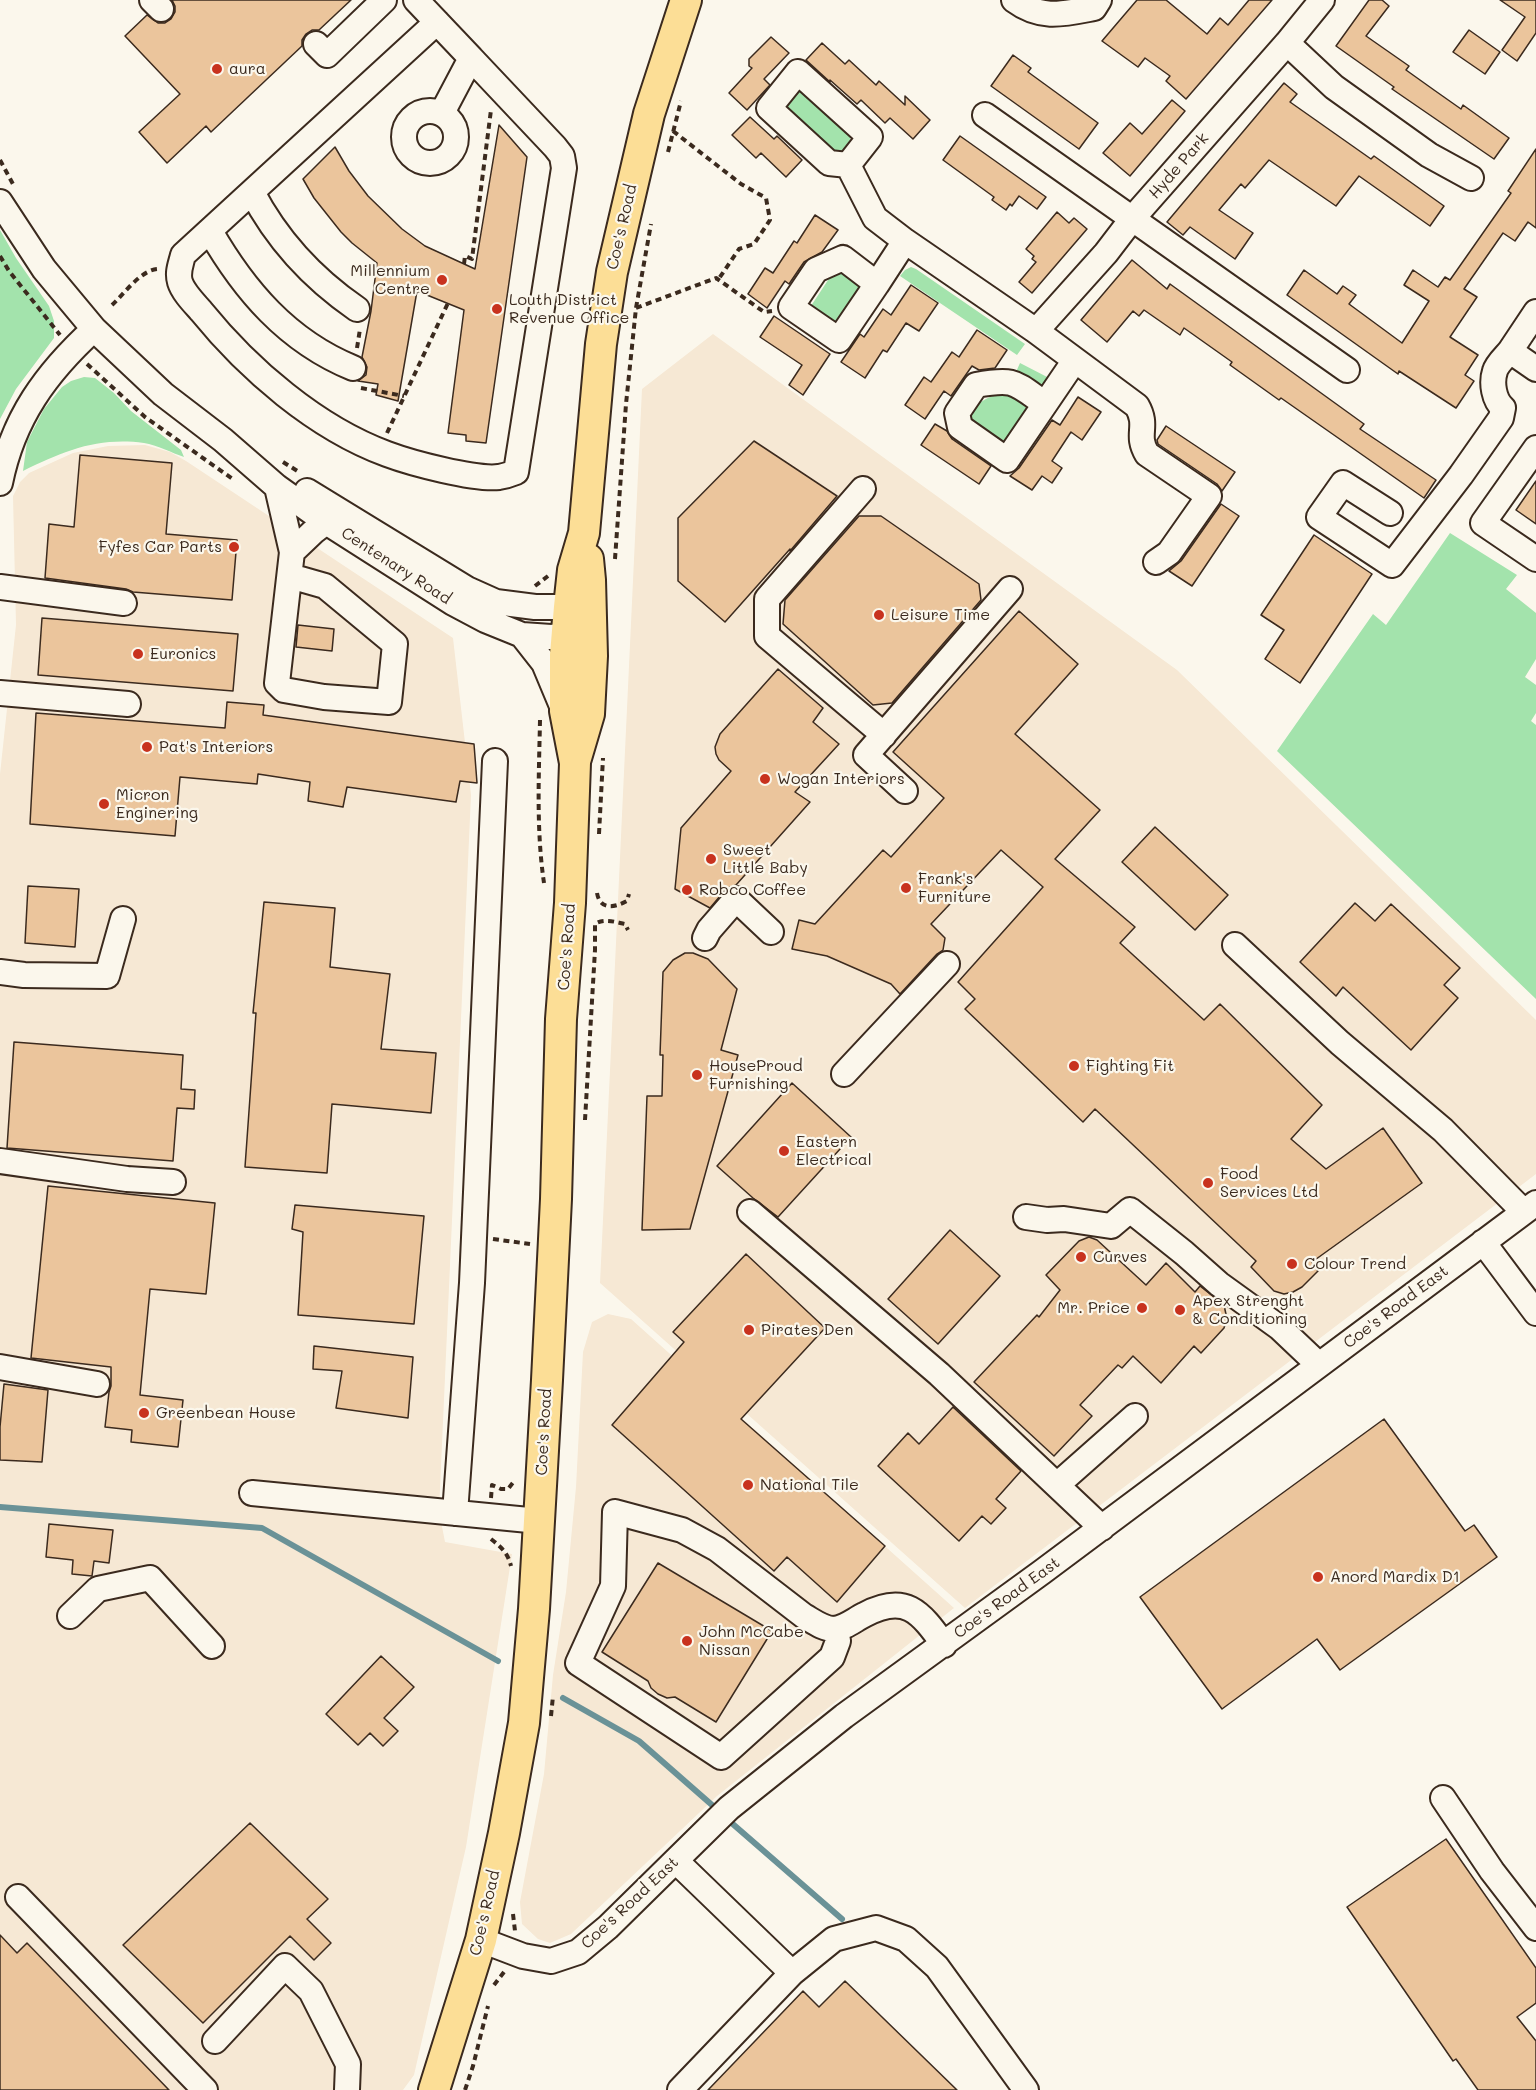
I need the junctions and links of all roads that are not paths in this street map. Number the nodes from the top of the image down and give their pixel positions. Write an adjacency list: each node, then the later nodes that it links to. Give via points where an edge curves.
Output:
1 (384, 0): 8 (street, via 327,55)
2 (416, 0): 7 (street)
3 (686, 0): 45 (main road, Coe's Road, via 649,114 612,272 601,344 584,533 573,570)
4 (1014, 0): 5 (street, via 1025,8 1053,16 1094,8)
5 (1099, 0)
6 (1322, 0): 9 (street, Hyde Park)
7 (437, 22): 10 (street); 15 (street)
8 (316, 44)
9 (1287, 44): 14 (street, via 1334,87 1429,155); 17 (street, Hyde Park)
10 (471, 58): 11 (street); 18 (street, via 562,156 564,168 516,472 498,477 461,473 408,460 379,450 309,412 218,333 180,283 183,255)
11 (442, 113)
12 (985, 115): 17 (street)
13 (848, 165): 19 (street, via 875,218)
14 (1471, 178)
15 (252, 192): 18 (street); 21 (street, via 295,256)
16 (8, 197): 23 (street, Centenary Road, via 44,269)
17 (1132, 219): 24 (street, Hyde Park); 29 (street)
18 (210, 231): 27 (street, via 241,280 274,317 318,351)
19 (905, 241): 20 (street); 24 (street)
20 (878, 284): 20 (street, via 839,340 791,307 816,270 843,258)
21 (357, 309)
22 (1536, 312): 25 (street)
23 (94, 329): 31 (street, Centenary Road, via 163,394); 33 (street, via 43,382 3,466)
24 (1036, 331): 26 (street)
25 (1510, 351): 28 (street); 36 (street, via 1495,369 1493,385 1503,408 1501,418 1392,565 1319,517 1343,483)
26 (1075, 360): 30 (street); 40 (street, via 1137,406 1144,418 1141,443 1147,454 1209,496 1169,553)
27 (353, 368)
28 (1536, 369)
29 (1347, 370)
30 (1045, 404)
31 (223, 440): 34 (street, Centenary Road); 45 (street, Centenary Road, via 467,589 496,602 535,607)
32 (1536, 448): 39 (street, via 1483,523)
33 (0, 483)
34 (277, 487): 37 (street, Centenary Road); 38 (street)
35 (863, 489): 50 (street, via 767,599 767,636)
36 (1390, 513)
37 (326, 522): 38 (street); 46 (street, Centenary Road, via 453,603)
38 (292, 552): 41 (street)
39 (1536, 559)
40 (1156, 562)
41 (291, 576): 41 (street, via 277,683 284,690 324,697 389,702 395,644 325,586)
42 (0, 587): 44 (street)
43 (1010, 589): 50 (street)
44 (124, 603)
45 (580, 621): 46 (street, Centenary Road, via 551,637); 49 (main road, Coe's Road, via 565,655); 52 (main road, Coe's Road, via 589,714)
46 (522, 635): 49 (street, via 544,663)
47 (0, 693): 48 (street)
48 (128, 704)
49 (553, 710): 52 (main road, Coe's Road)
50 (884, 735): 53 (street, via 866,755)
51 (495, 761): 74 (street, via 474,1237)
52 (574, 763): 75 (main road, Coe's Road)
53 (905, 791)
54 (123, 919): 59 (street, via 107,976)
55 (771, 932): 56 (street, via 736,899)
56 (705, 938)
57 (1235, 945): 63 (street)
58 (947, 964): 60 (street)
59 (0, 972)
60 (844, 1074)
61 (0, 1161): 62 (street)
62 (173, 1182)
63 (1530, 1208): 66 (street, Coe's Road East)
64 (750, 1212): 72 (street, via 939,1374)
65 (1026, 1217): 68 (street, via 1111,1226 1130,1210 1219,1284 1280,1328)
66 (1483, 1242): 67 (street); 68 (street, Coe's Road East)
67 (1536, 1313)
68 (1319, 1365): 76 (street, Coe's Road East)
69 (0, 1367): 70 (street)
70 (97, 1384)
71 (1135, 1416): 72 (street)
72 (1057, 1485): 76 (street)
73 (252, 1493): 74 (street)
74 (455, 1513): 75 (street)
75 (539, 1521): 85 (main road, Coe's Road, via 524,1723)
76 (1101, 1528): 80 (street, Coe's Road East)
77 (70, 1616): 79 (street, via 99,1589 150,1578)
78 (837, 1635): 78 (street, via 827,1640 797,1626 710,1558 682,1530 615,1512 614,1586 578,1663 722,1757 832,1657); 80 (street, via 898,1616)
79 (212, 1646)
80 (939, 1648): 82 (street, Coe's Road East, via 844,1716 721,1816)
81 (1443, 1798): 84 (street)
82 (676, 1861): 85 (street, Coe's Road East, via 578,1952 551,1961 523,1956); 86 (street)
83 (18, 1897): 88 (street)
84 (1536, 1928)
85 (480, 1940): 90 (main road, Coe's Road)
86 (792, 1973): 91 (street); 92 (street, via 834,1939 876,1928 906,1939 937,1967)
87 (215, 2041): 89 (street, via 285,1966 311,1991 348,2064)
88 (205, 2090)
89 (347, 2090)
90 (434, 2090)
91 (680, 2090)
92 (1026, 2090)

